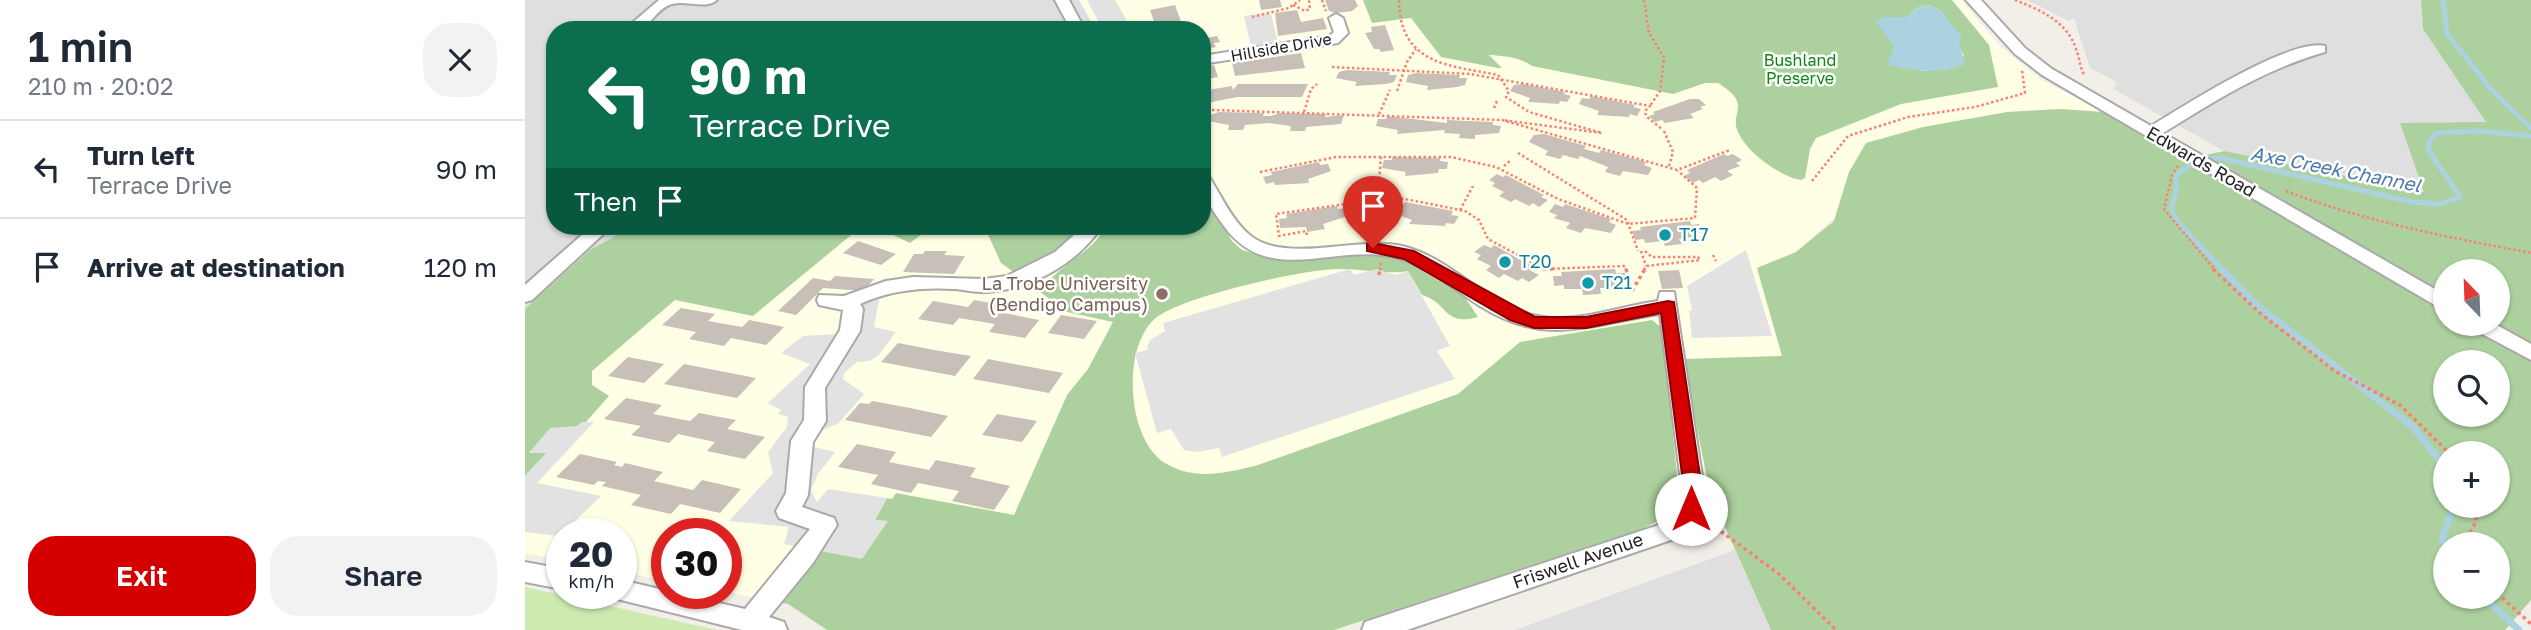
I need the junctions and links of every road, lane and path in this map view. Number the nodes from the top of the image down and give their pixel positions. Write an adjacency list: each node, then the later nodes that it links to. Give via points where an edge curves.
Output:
1 (668, 0): 14 (street)
2 (673, 0): 3 (street)
3 (710, 0)
4 (1062, 0): 15 (street)
5 (1300, 0): 11 (path)
6 (1309, 0): 11 (path, via 1310,9 1305,11)
7 (1399, 0): 16 (path, via 1400,18)
8 (1644, 0): 28 (path, via 1650,33 1664,57 1662,83)
9 (1973, 0): 18 (street, Edwards Road)
10 (2015, 0): 23 (path, via 2048,14 2064,28 2076,47 2080,68)
11 (1293, 5): 12 (path)
12 (1252, 17)
13 (1336, 18): 19 (street, Hillside Drive, via 1341,33 1333,40)
14 (642, 21)
15 (1073, 21)
16 (1416, 48): 21 (path); 22 (path, via 1441,65)
17 (2320, 50): 34 (street, via 2281,60 2232,83)
18 (2020, 51): 34 (street, Edwards Road, via 2047,72); 44 (path, via 2025,93 1975,107 1908,117 1848,136)
19 (1211, 59)
20 (1332, 67): 21 (path)
21 (1404, 71): 22 (path); 26 (path)
22 (1500, 78): 28 (path); 33 (path, via 1513,104 1602,133)
23 (2095, 83)
24 (1317, 84): 31 (path)
25 (1390, 90): 32 (path)
26 (1397, 91)
27 (1497, 101): 29 (path)
28 (1650, 106): 41 (path, via 1646,116 1664,130 1674,152)
29 (1494, 108)
30 (1212, 110): 31 (path)
31 (1304, 112): 32 (path)
32 (1379, 114): 33 (path)
33 (1502, 120): 42 (path)
34 (2151, 132): 38 (street, Edwards Road)
35 (1730, 150): 42 (path)
36 (1518, 153): 52 (path, via 1627,220)
37 (1381, 155): 43 (path, via 1336,157); 49 (path); 52 (path, via 1479,162)
38 (2193, 158): 62 (street, Edwards Road); 65 (path, via 2172,175 2164,209 2204,260 2261,314 2335,371 2400,405)
39 (1511, 160): 40 (path)
40 (1504, 166)
41 (1669, 166)
42 (1677, 170): 52 (path, via 1697,188 1695,218)
43 (1260, 172)
44 (1812, 181)
45 (1473, 186): 50 (path)
46 (2280, 189): 57 (path, via 2403,229)
47 (1211, 192): 66 (street, via 1238,232 1264,250 1299,253 1373,248 1399,252 1516,316 1543,324 1586,323 1667,301 1692,482)
48 (1397, 198): 49 (path); 50 (path); 51 (path)
49 (1378, 199): 55 (path, via 1276,214 1279,236 1306,231)
50 (1460, 210): 60 (path, via 1479,220 1488,239 1544,269 1625,266 1632,293)
51 (1381, 223)
52 (1628, 225): 56 (path)
53 (593, 235): 61 (street)
54 (1084, 235): 71 (street, via 1064,255 1012,282 983,286 904,283 836,302 853,309 851,328 815,387 815,421 801,441 797,495 787,511 825,525)
55 (1307, 235)
56 (1641, 251): 60 (path); 60 (path, via 1652,257 1700,260)
57 (2531, 253)
58 (1713, 255): 59 (path)
59 (1716, 261)
60 (1646, 266)
61 (525, 295)
62 (2433, 297)
63 (2501, 336): 64 (street)
64 (2531, 353)
65 (2437, 441)
66 (1691, 509): 74 (street, Friswell Avenue, via 1663,533); 75 (path, via 1779,574)
67 (525, 572): 68 (street)
68 (546, 576)
69 (637, 595): 71 (street)
70 (2510, 605): 72 (path)
71 (751, 621): 73 (street)
72 (2531, 624)
73 (775, 630)
74 (1374, 630)
75 (1836, 630)

